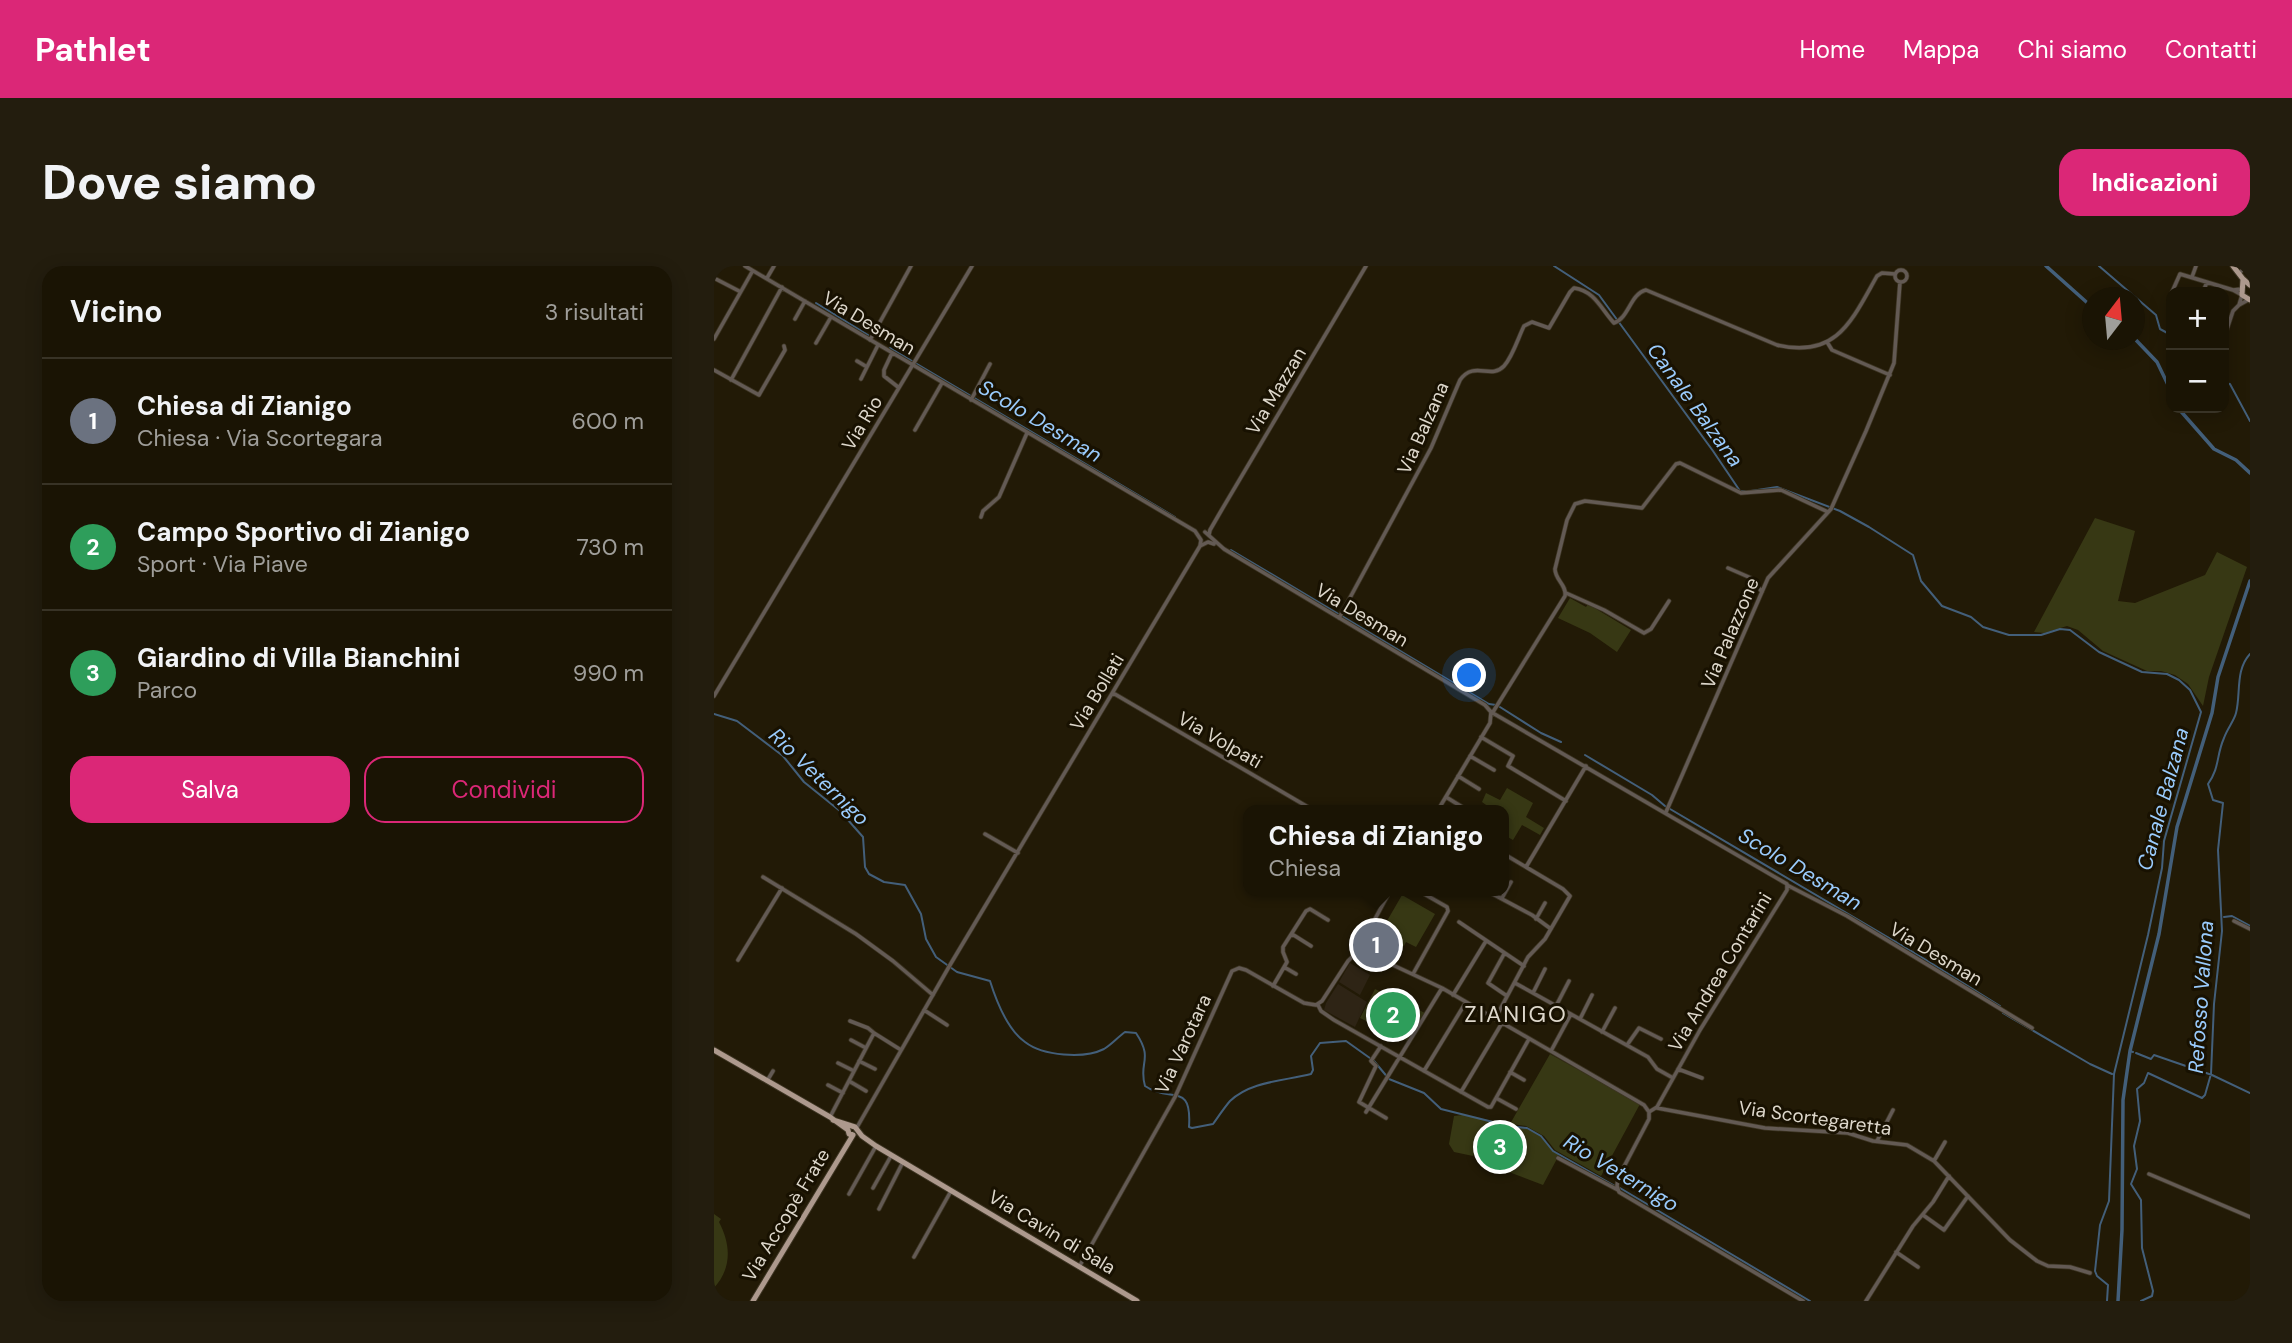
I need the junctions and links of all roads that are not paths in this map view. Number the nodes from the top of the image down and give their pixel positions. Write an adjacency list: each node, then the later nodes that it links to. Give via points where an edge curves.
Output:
1 (745, 266): 10 (street, Via Desman)
2 (774, 266): 15 (street)
3 (911, 266): 31 (street)
4 (972, 266): 38 (street, Via Rio)
5 (1366, 266): 52 (street, Via Mazzan)
6 (2196, 266): 13 (street)
7 (2233, 266): 12 (main road)
8 (2245, 266): 12 (street)
9 (1904, 268): 11 (street, Via Palazzone); 16 (street, Via Palazzone, via 1907,277)
10 (753, 271): 15 (street, Via Desman); 22 (street)
11 (1895, 274): 16 (street); 32 (street, via 1877,276 1846,328)
12 (2241, 276): 18 (main road); 23 (main road)
13 (2192, 277): 17 (street); 20 (street, via 2180,274)
14 (714, 278): 22 (street)
15 (767, 278): 19 (street, Via Desman)
16 (1900, 282): 42 (street, Via Palazzone)
17 (2207, 282): 21 (street); 23 (street)
18 (2250, 285): 23 (main road)
19 (782, 287): 25 (street, Via Desman); 44 (street)
20 (2175, 287)
21 (2205, 287)
22 (739, 291): 30 (street)
23 (2242, 292): 24 (main road); 26 (street)
24 (2250, 300): 26 (street)
25 (805, 301): 27 (street, Via Desman); 28 (street)
26 (2239, 305): 29 (street)
27 (831, 317): 31 (street, Via Desman); 33 (street)
28 (794, 319)
29 (2229, 323)
30 (714, 339)
31 (870, 340): 34 (street, Via Desman)
32 (1827, 342): 42 (street, via 1832,350); 57 (street, Via Balzana, via 1793,349 1777,345 1646,290 1638,293 1618,322 1612,321 1593,297 1574,288 1549,328 1532,322 1524,326 1504,366 1496,371 1465,373 1426,458)
33 (816, 343)
34 (878, 345): 36 (street, Via Desman); 40 (street)
35 (784, 346): 44 (street, via 761,393)
36 (892, 353): 38 (street, Via Desman); 46 (street, via 884,376)
37 (857, 361): 40 (street)
38 (915, 364): 45 (street, Via Desman); 46 (street, Via Rio)
39 (990, 365): 47 (street)
40 (867, 367): 43 (street)
41 (714, 370): 44 (street)
42 (1890, 375): 50 (street, Via Palazzone)
43 (861, 379)
44 (731, 380)
45 (942, 383): 47 (street, Via Desman); 48 (street)
46 (899, 388): 59 (street, Via Rio)
47 (972, 398): 49 (street, Via Desman)
48 (915, 430)
49 (1027, 433): 51 (street, via 997,500); 52 (street, Via Desman)
50 (1830, 509): 54 (street, Via Palazzone, via 1779,563); 55 (street, via 1782,490 1741,493 1678,463 1639,509 1585,501 1573,506 1555,569)
51 (981, 517)
52 (1206, 536): 57 (street, Via Desman); 58 (street, Via Bollati)
53 (1728, 568): 54 (street, via 1751,578)
54 (1762, 592): 72 (street, Via Palazzone)
55 (1566, 593): 56 (street, via 1644,633); 60 (street)
56 (1669, 601)
57 (1340, 616): 60 (street, Via Desman)
58 (1113, 692): 69 (street, Via Volpati); 74 (street, Via Bollati)
59 (714, 696)
60 (1491, 712): 61 (street); 63 (street, Via Desman)
61 (1481, 737): 62 (street); 68 (street, via 1513,756 1508,766)
62 (1470, 755): 64 (street); 65 (street)
63 (1586, 766): 68 (street); 72 (street, Via Desman)
64 (1494, 770)
65 (1458, 776): 66 (street); 67 (street)
66 (1479, 789)
67 (1446, 797): 70 (street); 71 (street)
68 (1566, 801): 76 (street)
69 (1305, 805)
70 (1441, 805)
71 (1460, 805)
72 (1667, 809): 80 (street, Via Desman)
73 (985, 834): 74 (street)
74 (1018, 853): 111 (street, Via Bollati)
75 (1509, 857): 76 (street)
76 (1526, 867): 91 (street, via 1570,896)
77 (763, 877): 81 (street)
78 (1511, 882): 79 (street)
79 (1509, 886)
80 (1787, 887): 126 (street, Via Desman, via 1847,916); 142 (street, Via Andrea Contarini)
81 (782, 888): 100 (street); 111 (street, via 865,941)
82 (1387, 896): 95 (street)
83 (1428, 896): 105 (street, via 1448,911)
84 (1498, 896): 85 (street)
85 (1502, 898): 87 (street)
86 (1545, 903): 87 (street)
87 (1536, 919): 91 (street)
88 (1328, 920): 93 (street, via 1310,909)
89 (2234, 921): 92 (street)
90 (1459, 922): 94 (street)
91 (1551, 929): 101 (street)
92 (2250, 929)
93 (1292, 934): 96 (street); 102 (street, via 1283,950 1288,960)
94 (1486, 941): 99 (street); 112 (street)
95 (1361, 945): 97 (street); 98 (street)
96 (1311, 946)
97 (1356, 953): 98 (street); 116 (street)
98 (1365, 953): 105 (street)
99 (1504, 954): 101 (street); 114 (street, via 1488,983)
100 (738, 960)
101 (1524, 966): 107 (street)
102 (1284, 967): 104 (street); 108 (street)
103 (1545, 969): 110 (street)
104 (1296, 974)
105 (1413, 974): 109 (street)
106 (1569, 981): 117 (street)
107 (1515, 983): 110 (street); 114 (street)
108 (1273, 986): 116 (street, Via Varotara, via 1304,1003); 184 (street, Via Varotara, via 1245,970 1232,971 1176,1095)
109 (1442, 988): 112 (street); 138 (street)
110 (1533, 993): 117 (street)
111 (933, 995): 119 (street, Via Bollati)
112 (1453, 995): 115 (street)
113 (1592, 995): 121 (street)
114 (1507, 996): 122 (street)
115 (1466, 1002): 122 (street); 145 (street)
116 (1318, 1005): 133 (street, Via Varotara, via 1324,1014)
117 (1556, 1006): 120 (street)
118 (1615, 1008): 127 (street)
119 (924, 1010): 125 (street); 136 (street, Via Bollati)
120 (1571, 1014): 121 (street); 137 (street)
121 (1580, 1018): 127 (street)
122 (1495, 1019): 124 (street)
123 (850, 1021): 128 (street)
124 (1502, 1023): 129 (street); 154 (street)
125 (947, 1025)
126 (2032, 1028)
127 (1602, 1032): 132 (street)
128 (874, 1033): 134 (street); 136 (street)
129 (1530, 1038): 137 (street); 146 (street)
130 (1661, 1039): 132 (street, via 1639,1028)
131 (851, 1040): 134 (street)
132 (1627, 1045): 147 (street)
133 (1381, 1046): 138 (street, Via Varotara); 159 (street, via 1359,1102)
134 (866, 1048): 139 (street)
135 (714, 1050): 150 (main road, Via Cavin di Sala)
136 (901, 1050): 164 (street, Via Bollati)
137 (1551, 1051): 161 (street, via 1641,1102)
138 (1399, 1058): 145 (street, Via Varotara); 159 (street)
139 (859, 1061): 141 (street); 144 (street)
140 (838, 1063): 144 (street)
141 (875, 1069)
142 (1678, 1069): 147 (street, Via Andrea Contarini); 148 (street, Via Andrea Contarini)
143 (772, 1071): 150 (street)
144 (854, 1071): 151 (street)
145 (1424, 1071): 154 (street, Via Varotara)
146 (1510, 1072): 149 (street); 156 (street)
147 (1673, 1078): 157 (street, Via Andrea Contarini)
148 (1702, 1079)
149 (1524, 1080)
150 (767, 1081): 163 (main road, Via Cavin di Sala)
151 (849, 1081): 153 (street); 155 (street)
152 (828, 1085): 155 (street)
153 (866, 1091)
154 (1461, 1092): 156 (street, Via Varotara, via 1489,1108)
155 (843, 1093): 163 (street)
156 (1496, 1097): 158 (street)
157 (1657, 1107): 161 (street, Via Andrea Contarini); 165 (street, Via Scortegaretta, via 1765,1128 1848,1133)
158 (1516, 1109)
159 (1367, 1110): 162 (street)
160 (1894, 1110): 165 (street)
161 (1649, 1112): 175 (street)
162 (1386, 1118)
163 (832, 1119): 164 (main road, Via Cavin di Sala)
164 (852, 1131): 167 (main road, Via Cavin di Sala); 187 (main road, Via Accopè Frate)
165 (1877, 1141): 170 (street, Via Scortegaretta, via 1900,1143)
166 (1945, 1142): 170 (street)
167 (876, 1146): 168 (main road, Via Cavin di Sala); 177 (street)
168 (892, 1155): 171 (main road, Via Cavin di Sala); 174 (street)
169 (1558, 1158): 175 (street)
170 (1934, 1161): 173 (street, Via Scortegaretta)
171 (903, 1162): 176 (main road, Via Cavin di Sala); 179 (street)
172 (2149, 1174): 181 (street)
173 (1949, 1176): 178 (street, Via Scortegaretta); 180 (street)
174 (873, 1188)
175 (1617, 1188): 189 (street)
176 (951, 1191): 183 (street); 184 (main road, Via Cavin di Sala)
177 (849, 1194)
178 (1968, 1196): 180 (street, via 1944,1230); 186 (street, Via Scortegaretta, via 2041,1264)
179 (879, 1209)
180 (1923, 1214): 182 (street)
181 (2250, 1217)
182 (1896, 1252): 185 (street); 190 (street)
183 (914, 1257)
184 (1079, 1267): 188 (main road, Via Cavin di Sala)
185 (1918, 1267)
186 (2091, 1273)
187 (753, 1301)
188 (1137, 1301)
189 (1803, 1301)
190 (1866, 1301)

